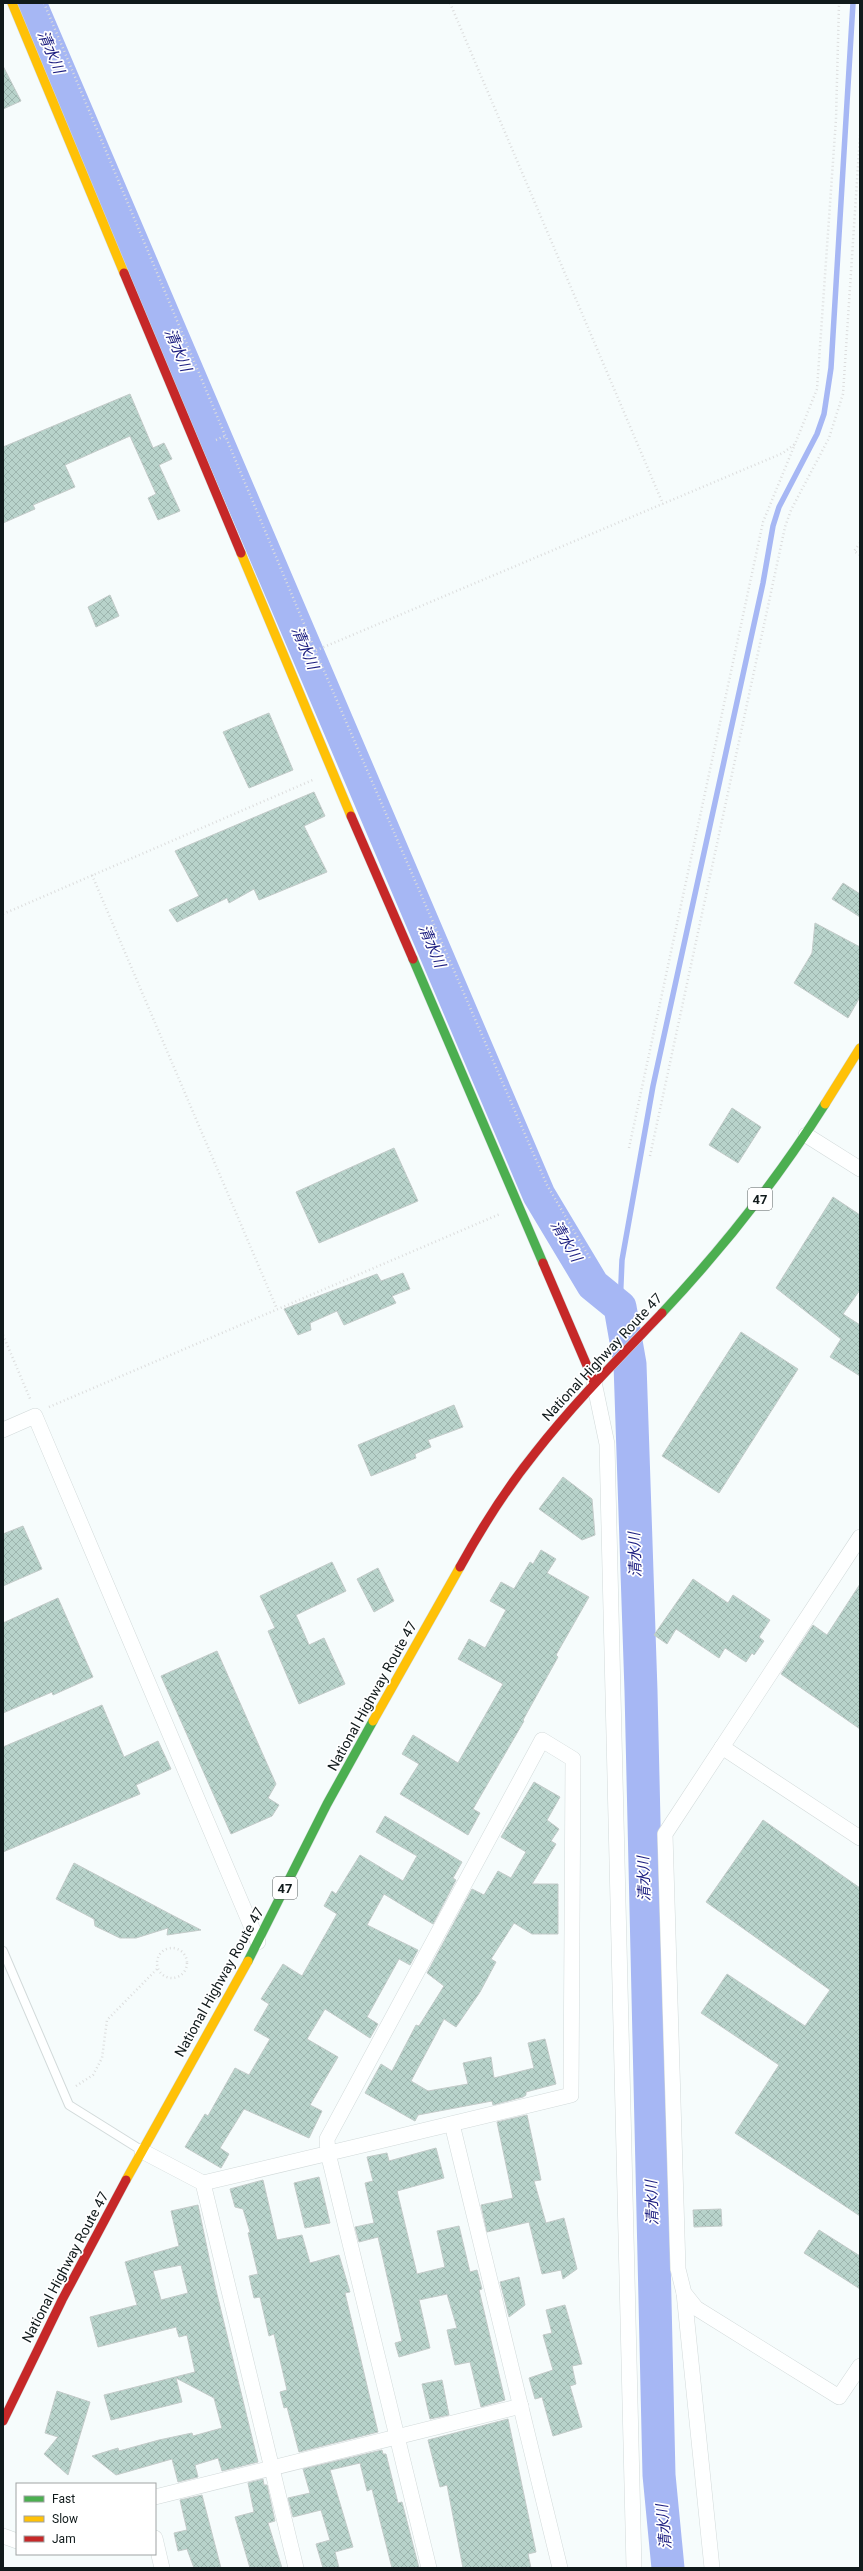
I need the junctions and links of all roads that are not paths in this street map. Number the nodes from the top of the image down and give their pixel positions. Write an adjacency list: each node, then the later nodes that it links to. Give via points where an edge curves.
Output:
1 (12, 3): 5 (main road, via 332,772 517,1206)
2 (860, 1048): 3 (main road, National Highway Route 47 / 47)
3 (806, 1135): 4 (street); 5 (main road, National Highway Route 47 / 47, via 739,1228 689,1285)
4 (860, 1169)
5 (597, 1379): 10 (main road, National Highway Route 47 / 47, via 550,1433 508,1489 453,1579 337,1786); 30 (street, via 607,1444)
6 (3, 1430): 10 (street, via 35,1414)
7 (860, 1537): 8 (street)
8 (722, 1747): 9 (street); 16 (street, via 665,1834 678,2269)
9 (860, 1838)
10 (258, 1942): 13 (main road, National Highway Route 47 / 47)
11 (3, 1951): 13 (lane, via 69,2105)
12 (452, 2124): 14 (street); 14 (street, via 571,2095 573,1759 542,1740 327,2139); 18 (street)
13 (142, 2151): 15 (street); 19 (main road, National Highway Route 47 / 47, via 28,2364)
14 (328, 2153): 15 (street); 20 (street)
15 (203, 2183): 21 (street)
16 (684, 2293): 17 (street, via 696,2308 839,2397); 31 (street)
17 (860, 2366)
18 (521, 2406): 20 (street); 29 (street)
19 (3, 2421)
20 (397, 2437): 21 (street); 28 (street)
21 (272, 2468): 22 (street); 27 (street)
22 (156, 2497)
23 (3, 2536): 24 (street)
24 (16, 2541)
25 (156, 2542): 26 (street)
26 (162, 2568)
27 (296, 2568)
28 (429, 2568)
29 (560, 2568)
30 (634, 2568)
31 (712, 2568)

